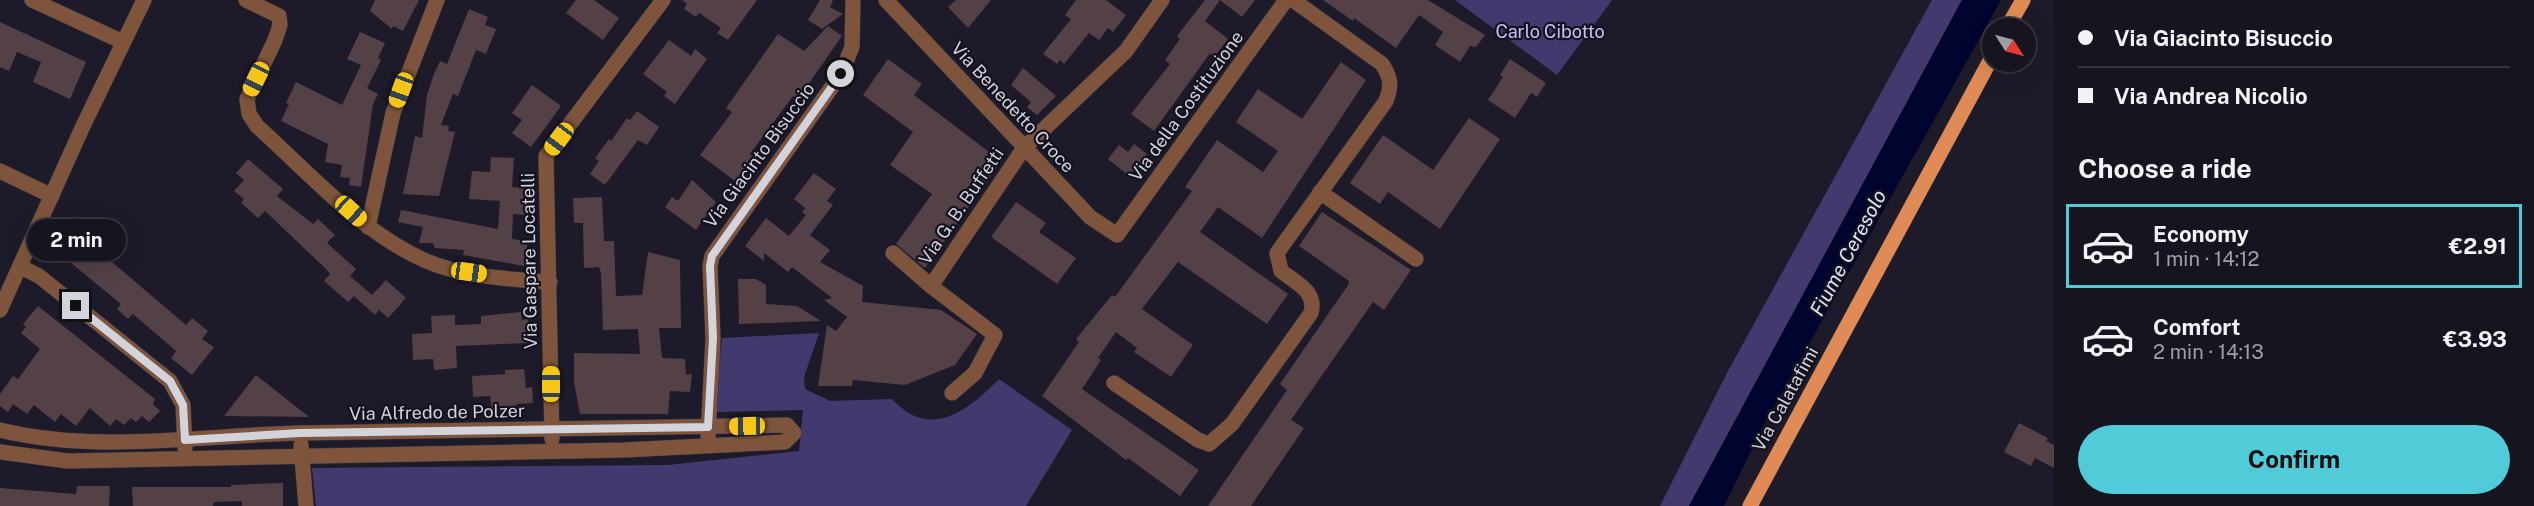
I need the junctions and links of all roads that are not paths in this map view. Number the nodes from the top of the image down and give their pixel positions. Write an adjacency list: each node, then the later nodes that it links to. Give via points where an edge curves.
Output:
1 (32, 0): 13 (street)
2 (144, 0): 13 (street)
3 (246, 0): 19 (street, via 279,16 280,25 247,99 249,114 257,126)
4 (437, 0): 19 (street, via 393,113)
5 (663, 0): 24 (street, Via Gaspare Locatelli, via 546,156)
6 (852, 0): 29 (street, Via Giacinto Bisuccio, via 852,47 841,74 712,256)
7 (1162, 0): 15 (street, Via G. B. Buffetti, via 1126,51)
8 (1286, 0): 20 (street, Via della Costituzione)
9 (1293, 0): 17 (street, via 1382,64 1390,77 1386,101)
10 (2023, 0): 12 (main road)
11 (895, 3): 15 (street, Via Benedetto Croce)
12 (2013, 18)
13 (123, 42): 18 (street)
14 (1984, 72): 40 (main road, Via Calatafimi)
15 (1024, 148): 20 (street, Via Benedetto Croce, via 1090,218); 25 (street, Via G. B. Buffetti)
16 (0, 171): 18 (street)
17 (1320, 192): 22 (street); 27 (street, via 1277,253 1281,271 1309,293 1314,303 1311,312 1232,424 1217,439 1209,444 1198,440)
18 (52, 196): 23 (street)
19 (369, 226): 24 (street, via 378,236 425,261 450,269)
20 (1117, 235)
21 (893, 253): 25 (street)
22 (1416, 259)
23 (21, 267): 26 (street); 33 (street, via 39,276 170,381 183,405)
24 (550, 282): 31 (street, Via Gaspare Locatelli)
25 (931, 286): 28 (street, via 995,335 975,374)
26 (0, 310)
27 (1114, 383)
28 (952, 393)
29 (708, 427): 31 (street, Via Alfredo de Polzer); 34 (street, Via Giacinto Bisuccio); 34 (street, Via Alfredo de Polzer, via 787,425 794,433 785,442)
30 (0, 430): 33 (street, Via Alfredo de Polzer, via 88,441)
31 (551, 430): 32 (street, Via Alfredo de Polzer); 35 (street, Via Gaspare Locatelli)
32 (300, 433): 33 (street, Via Alfredo de Polzer); 37 (street)
33 (185, 440): 38 (street)
34 (709, 444): 35 (street, Via Alfredo de Polzer)
35 (553, 451): 37 (street, Via Alfredo de Polzer)
36 (0, 452): 38 (street, Via Alfredo de Polzer, via 68,461)
37 (301, 455): 38 (street, Via Alfredo de Polzer); 39 (street)
38 (186, 458)
39 (306, 506)
40 (1750, 506)

